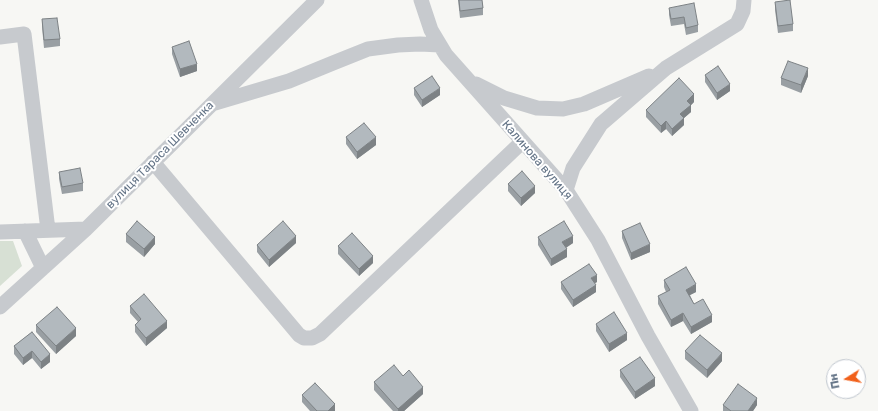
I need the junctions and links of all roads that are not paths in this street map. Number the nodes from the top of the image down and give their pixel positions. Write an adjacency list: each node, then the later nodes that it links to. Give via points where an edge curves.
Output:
1 (317, 0): 8 (street, вулиця Тараса Шевченка)
2 (421, 0): 5 (street, Калинова вулиця, via 431,30)
3 (744, 0): 6 (street, via 743,11 737,24)
4 (0, 37): 13 (street, via 24,34)
5 (440, 45): 7 (street, Калинова вулиця); 8 (street, via 398,45 368,49 289,81)
6 (666, 68): 7 (street, via 584,104 563,109 537,108 504,98); 11 (street, via 601,124 573,168)
7 (468, 80): 9 (street, Калинова вулиця)
8 (213, 103): 10 (street, вулиця Тараса Шевченка)
9 (522, 142): 10 (street, via 320,334 312,338 299,335); 11 (street, Калинова вулиця)
10 (153, 162): 12 (street, вулиця Тараса Шевченка)
11 (566, 190): 18 (street, Калинова вулиця, via 598,240)
12 (86, 229): 13 (street); 16 (street, вулиця Тараса Шевченка)
13 (48, 230): 14 (street)
14 (25, 231): 15 (street); 16 (street)
15 (0, 232)
16 (43, 268): 17 (street, вулиця Тараса Шевченка)
17 (0, 307)
18 (691, 411)

